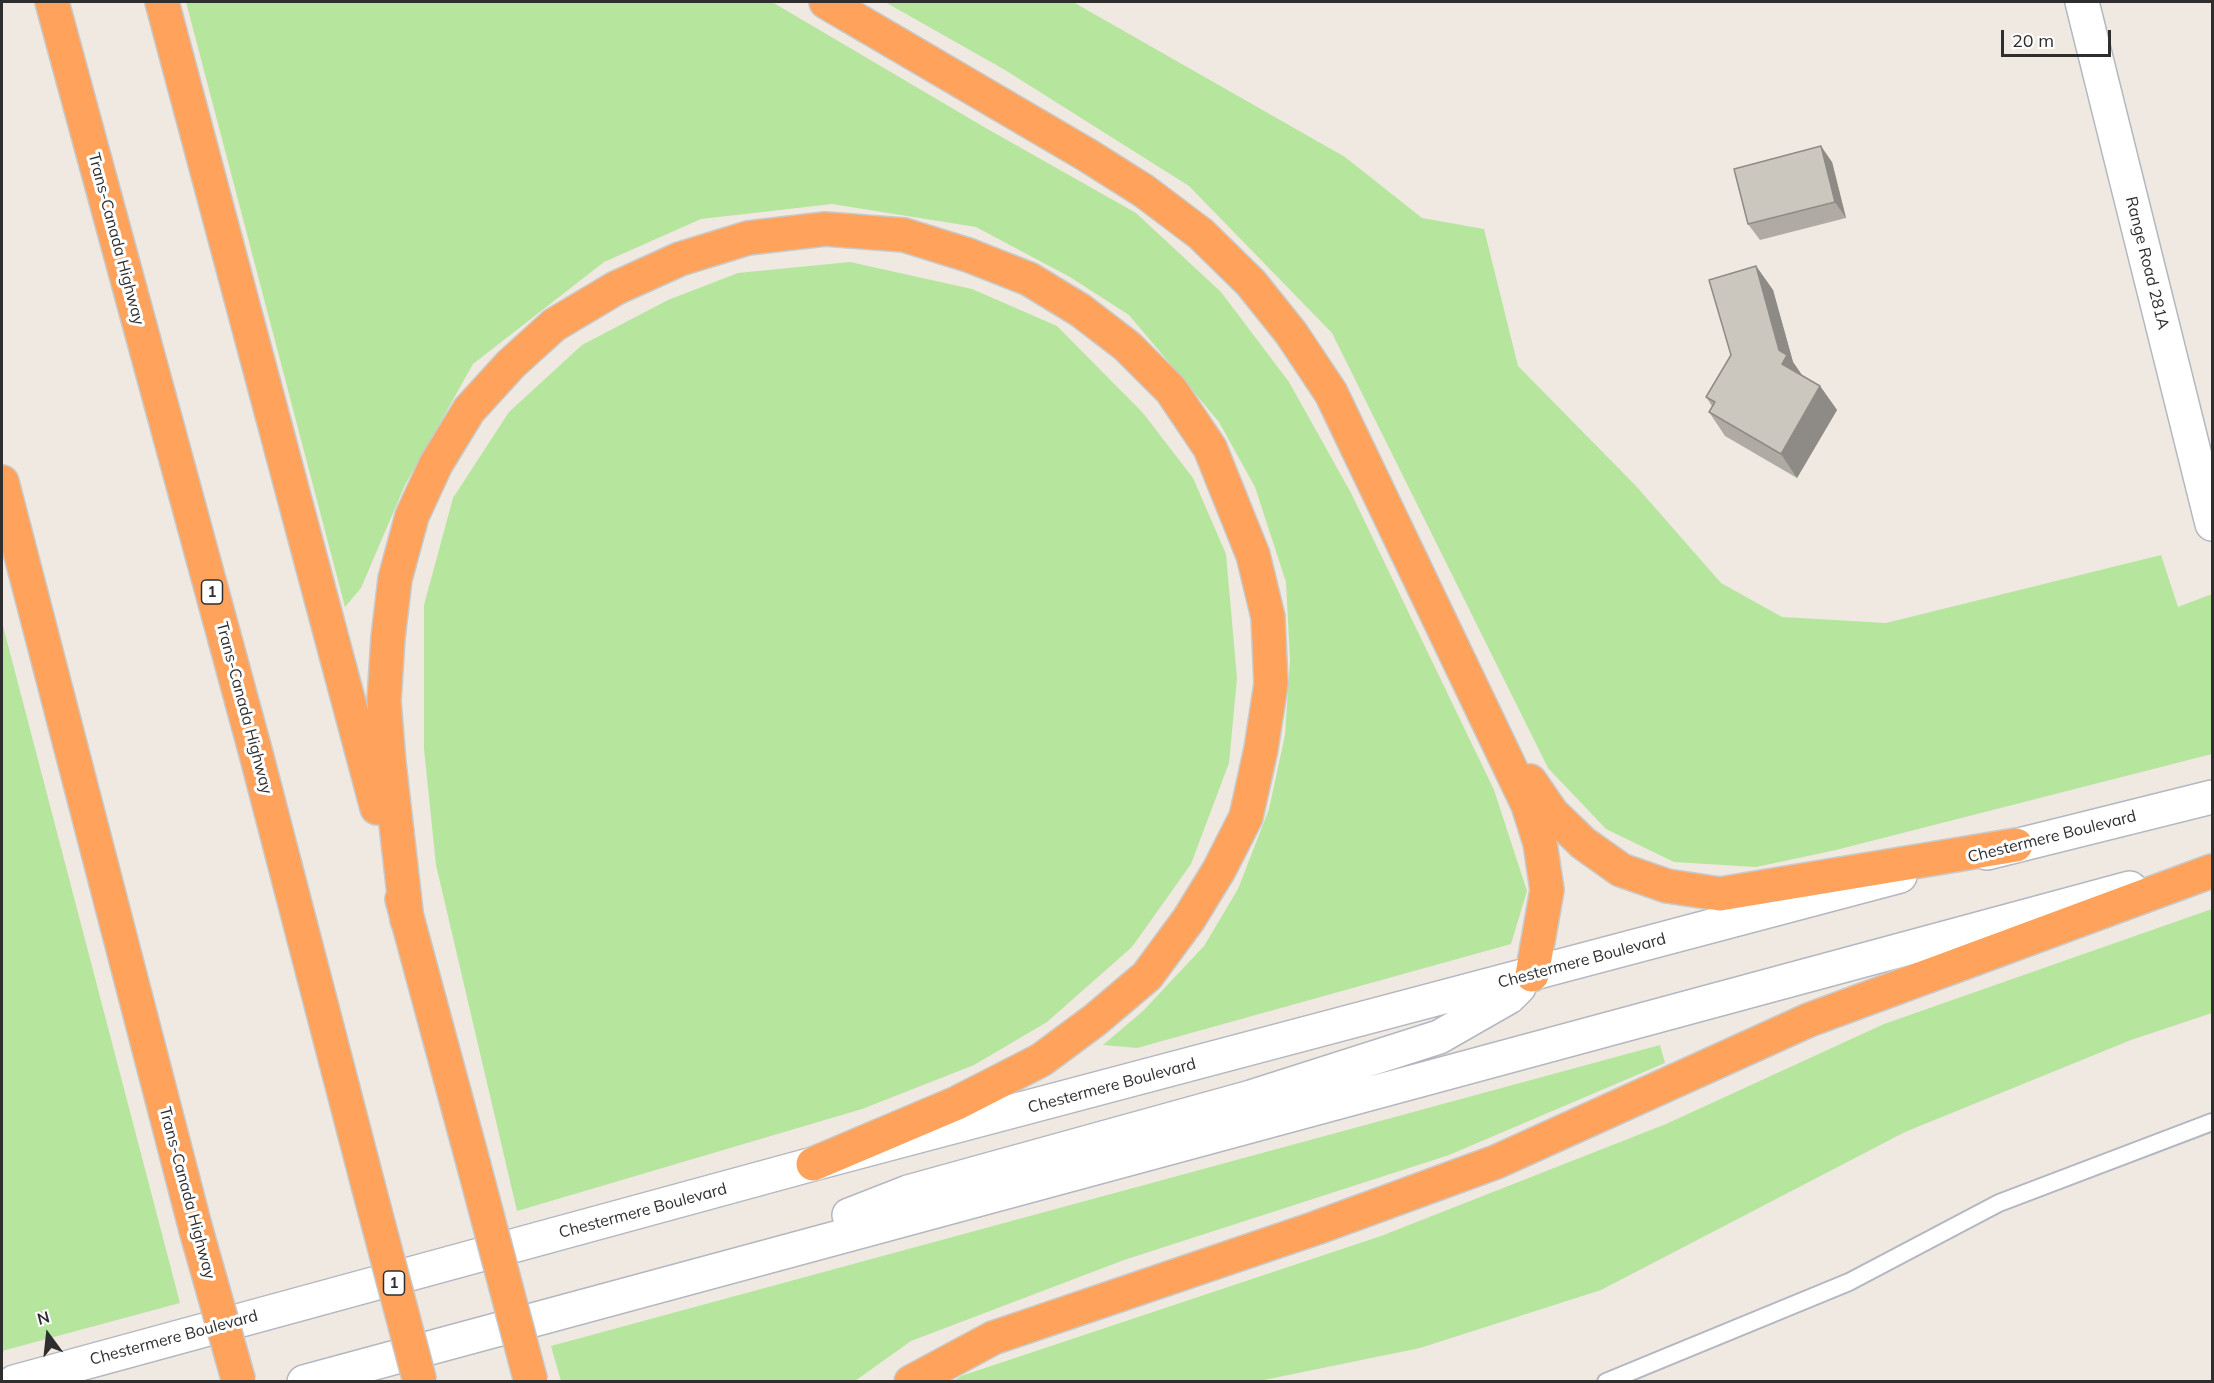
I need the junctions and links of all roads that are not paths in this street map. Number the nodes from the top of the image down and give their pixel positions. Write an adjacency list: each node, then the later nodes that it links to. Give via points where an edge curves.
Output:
1 (52, 2): 20 (highway, Trans-Canada Highway / 1, bridge, via 255,750)
2 (162, 2): 12 (highway)
3 (826, 2): 7 (highway, via 1144,191 1200,234 1251,283 1331,393)
4 (2082, 2): 6 (main road, Range Road 281A)
5 (2, 482): 18 (highway, Trans-Canada Highway, bridge)
6 (2212, 524)
7 (1493, 728): 9 (highway, via 1552,813 1583,843 1621,870 1667,886 1720,894); 13 (highway, via 1528,805 1540,843 1547,890)
8 (2212, 797): 9 (main road, Chestermere Boulevard)
9 (2016, 845): 13 (main road, Chestermere Boulevard)
10 (2212, 866): 16 (main road)
11 (2212, 871): 22 (highway, via 1809,1020 1496,1162 993,1338)
12 (407, 920): 15 (highway, via 384,701 395,579 412,516 442,455 470,410 511,364 554,325 616,288 680,259 748,238 825,229 904,236 1029,279 1080,310 1127,346 1171,390 1210,448 1253,555 1268,617 1271,684 1246,817 1189,919 1147,976 1095,1020 1041,1060 968,1098); 21 (highway, bridge)
13 (1532, 975): 15 (main road, Chestermere Boulevard); 16 (main road, via 1509,997 1439,1037 1251,1097 908,1192)
14 (2212, 1122): 23 (lane, via 1999,1203 1849,1282)
15 (813, 1164): 17 (main road, Chestermere Boulevard)
16 (691, 1277): 19 (main road)
17 (14, 1382)
18 (239, 1382)
19 (304, 1382)
20 (420, 1382)
21 (531, 1382)
22 (911, 1382)
23 (1606, 1382)

